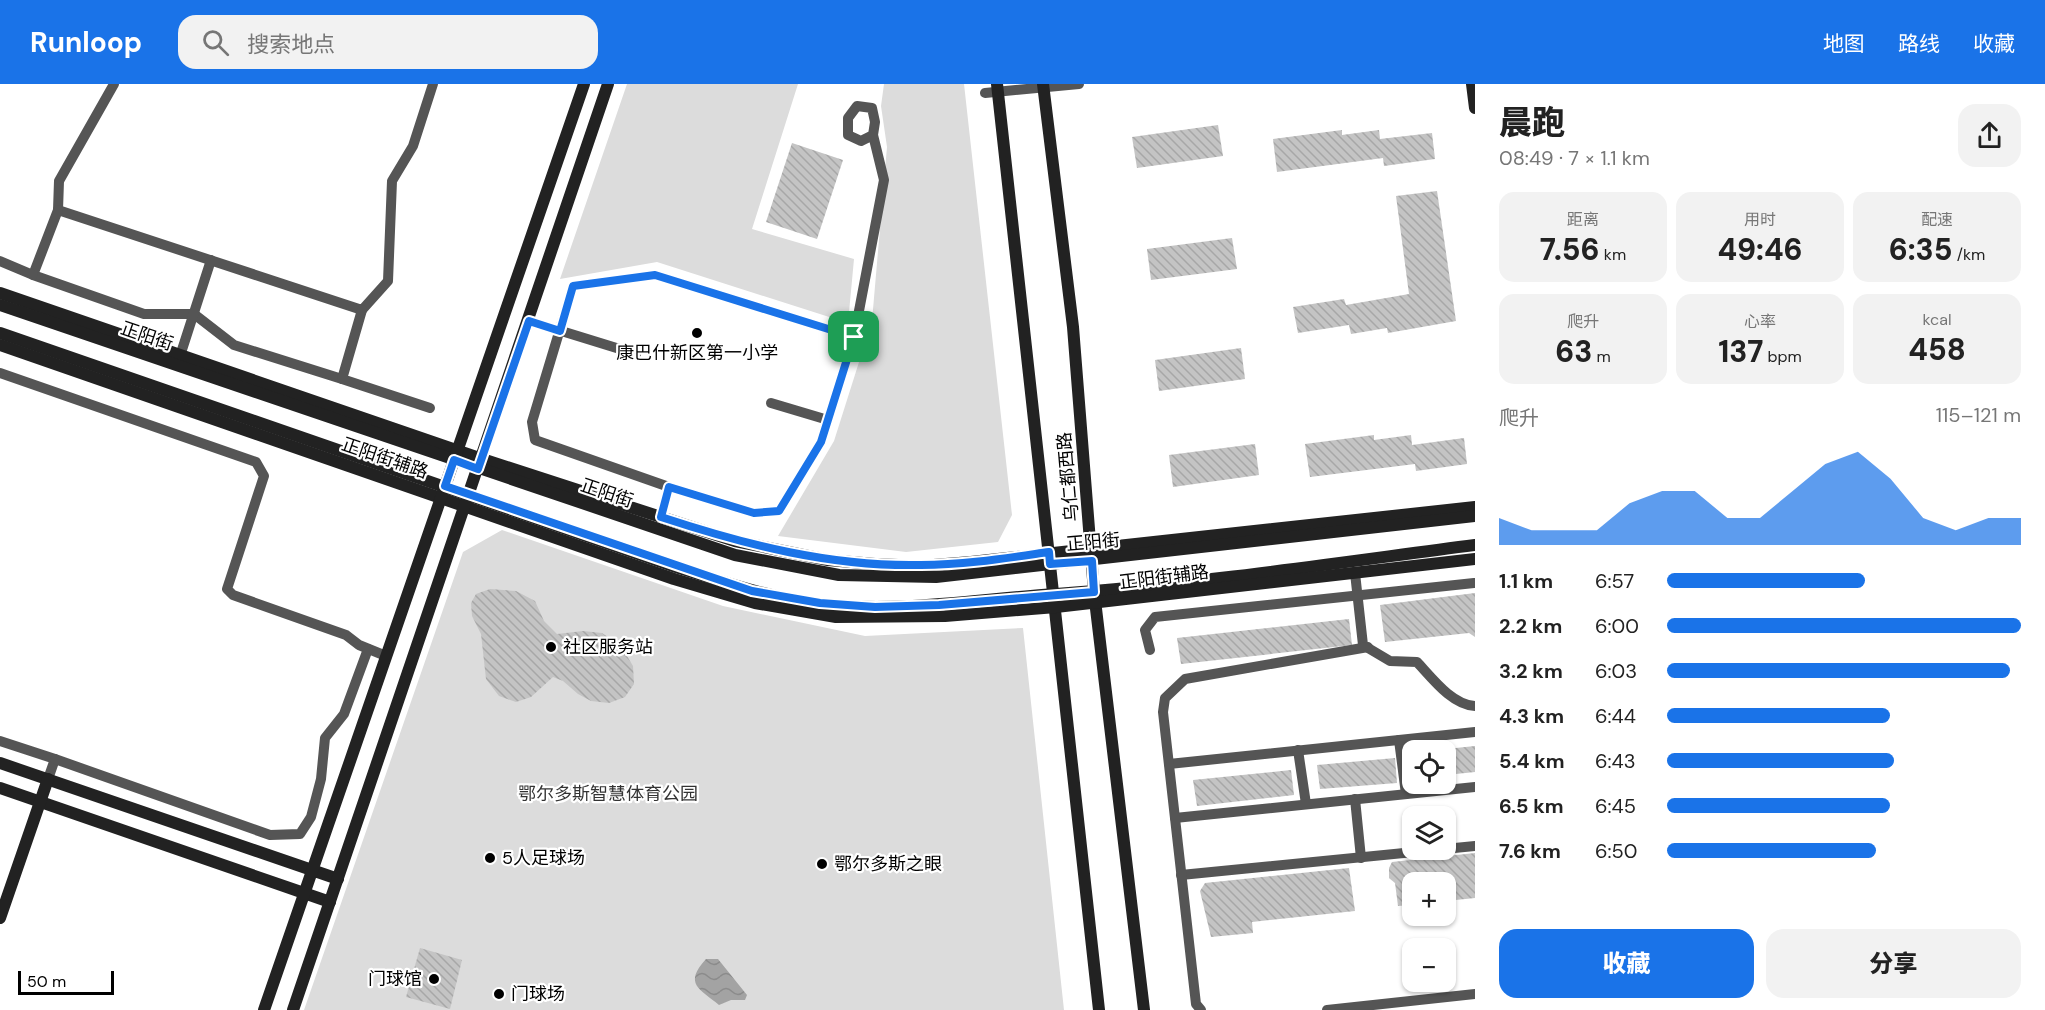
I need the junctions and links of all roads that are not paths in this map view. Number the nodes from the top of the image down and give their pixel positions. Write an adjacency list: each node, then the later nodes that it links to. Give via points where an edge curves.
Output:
1 (114, 84): 11 (street, via 59,181)
2 (434, 84): 17 (street, via 413,146 392,181 387,281)
3 (584, 84): 31 (street)
4 (608, 84): 19 (street)
5 (1078, 84): 7 (street)
6 (1472, 84): 9 (street)
7 (1043, 86): 8 (street); 40 (street, 乌仁都西路, via 1073,327)
8 (993, 90): 41 (street, 乌仁都西路)
9 (1475, 108)
10 (873, 135): 22 (street, via 884,180)
11 (58, 210): 12 (street); 14 (street)
12 (211, 260): 17 (street); 18 (street)
13 (0, 261): 14 (street)
14 (33, 275): 18 (street, via 144,314)
15 (0, 293): 25 (street, 正阳街辅路)
16 (0, 305): 31 (street, 正阳街)
17 (362, 310): 27 (street)
18 (194, 314): 25 (street); 27 (street, via 234,345)
19 (529, 321): 20 (street); 32 (street)
20 (560, 331): 22 (street, via 573,286 655,275); 24 (street); 33 (street, via 532,422 535,440)
21 (0, 333): 34 (street)
22 (854, 337): 30 (street)
23 (0, 345): 34 (street, 正阳街辅路)
24 (636, 354)
25 (180, 356): 31 (street, 正阳街辅路)
26 (0, 373): 50 (street, via 256,462 264,476 227,589 232,595 346,634)
27 (342, 379): 29 (street)
28 (771, 403): 30 (street)
29 (430, 408)
30 (828, 420): 33 (street, via 821,442 779,511 754,513)
31 (456, 454): 32 (street, 正阳街); 34 (street)
32 (480, 464): 35 (street); 38 (street); 41 (street, 正阳街, via 735,555 839,574 936,577)
33 (669, 487): 38 (street)
34 (443, 491): 35 (street); 52 (street)
35 (467, 501): 45 (street, via 752,591 820,603 875,607 939,605); 48 (street, 正阳街辅路, via 674,579 755,603 836,617 945,616); 75 (street)
36 (1475, 507): 40 (street, 正阳街辅路)
37 (1475, 516): 40 (street, 正阳街)
38 (661, 517): 41 (street, via 735,541 828,560 921,566)
39 (1475, 545): 47 (street)
40 (1092, 554): 41 (street, 正阳街); 47 (street, 乌仁都西路)
41 (1050, 558): 45 (street, 乌仁都西路)
42 (1475, 559): 43 (street, 正阳街辅路)
43 (1355, 573): 46 (street); 47 (street, 正阳街辅路)
44 (1474, 583): 46 (street)
45 (1054, 594): 47 (street); 48 (street, 乌仁都西路)
46 (1358, 595): 49 (street, via 1363,645); 51 (street, via 1155,617 1145,630)
47 (1095, 597): 48 (street, 正阳街辅路); 83 (street, 乌仁都西路)
48 (1056, 607): 82 (street, 乌仁都西路)
49 (1368, 647): 53 (street, via 1390,661 1417,662 1446,692); 61 (street, via 1185,680 1165,699)
50 (368, 649): 52 (street); 58 (street, via 344,714 326,738 311,818 300,834 270,835)
51 (1150, 650)
52 (387, 656): 73 (street)
53 (1475, 706)
54 (1475, 732): 55 (street)
55 (1399, 740): 57 (street); 60 (street)
56 (0, 741): 58 (street)
57 (1298, 750): 61 (street); 69 (street)
58 (55, 759): 62 (street)
59 (0, 763): 62 (street)
60 (1402, 763)
61 (1169, 764): 70 (street)
62 (48, 779): 68 (street); 73 (street)
63 (1475, 787): 65 (street)
64 (0, 788): 68 (street)
65 (1456, 789)
66 (1406, 794): 67 (street)
67 (1355, 799): 69 (street); 72 (street)
68 (40, 802): 76 (street); 78 (street)
69 (1305, 804): 70 (street)
70 (1175, 818): 74 (street)
71 (1475, 846): 72 (street)
72 (1361, 858): 74 (street)
73 (313, 870): 75 (street); 76 (street)
74 (1181, 875): 84 (street, via 1196,1004)
75 (338, 879): 77 (street)
76 (305, 893): 77 (street); 80 (street)
77 (330, 902): 81 (street)
78 (0, 918)
79 (1475, 994): 85 (street)
80 (264, 1010)
81 (293, 1010)
82 (1099, 1010)
83 (1144, 1010)
84 (1201, 1010)
85 (1327, 1010)

